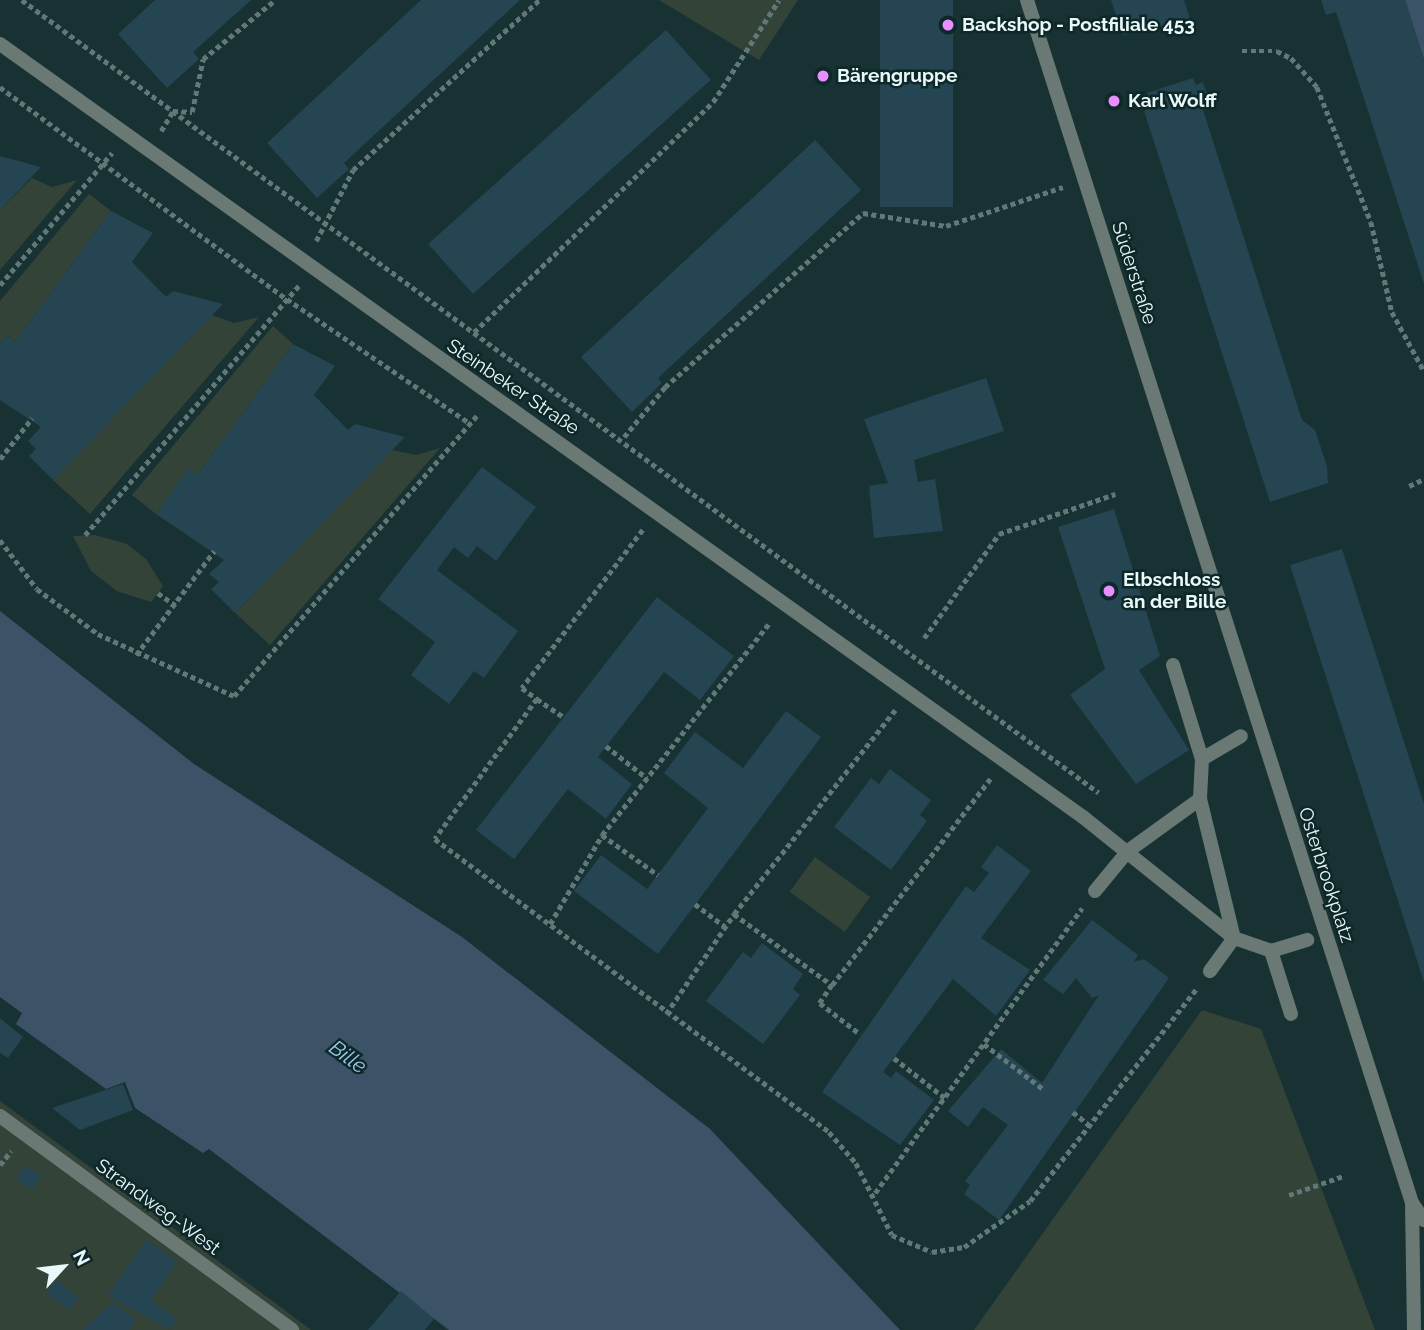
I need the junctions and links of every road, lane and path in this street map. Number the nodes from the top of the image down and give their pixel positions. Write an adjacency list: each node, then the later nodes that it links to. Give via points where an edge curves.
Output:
1 (22, 0): 9 (path)
2 (275, 0): 9 (path, via 203,60 192,112)
3 (539, 0): 14 (path, via 353,170)
4 (779, 0): 18 (path, via 713,102)
5 (1027, 0): 13 (street, Süderstraße)
6 (0, 44): 10 (street, Steinbeker Straße)
7 (1242, 51): 19 (path, via 1277,51 1292,58 1317,87 1371,222 1392,312)
8 (0, 87): 12 (path)
9 (173, 111): 11 (path); 14 (path)
10 (125, 135): 11 (street, Steinbeker Straße); 12 (path)
11 (149, 153): 15 (street, Steinbeker Straße)
12 (105, 161): 16 (path); 17 (path)
13 (1084, 182): 23 (path, via 946,226 863,212 665,387); 32 (street, Süderstraße)
14 (324, 221): 15 (path); 18 (path)
15 (309, 270): 17 (path); 20 (street, Steinbeker Straße)
16 (0, 285)
17 (287, 299): 22 (path); 29 (path)
18 (474, 332): 23 (path)
19 (1424, 371)
20 (490, 396): 22 (path); 28 (street, Steinbeker Straße)
21 (32, 418): 24 (path)
22 (471, 424): 37 (path, via 234,696)
23 (624, 437): 47 (path)
24 (0, 459)
25 (1424, 479): 26 (path)
26 (1409, 486)
27 (1115, 494): 36 (path, via 999,534)
28 (660, 511): 34 (street, Steinbeker Straße); 40 (path, via 578,607 586,612 522,688)
29 (85, 535)
30 (0, 540): 37 (path, via 37,589)
31 (214, 551): 35 (path)
32 (1206, 557): 75 (street, Osterbrookplatz)
33 (158, 593): 35 (path)
34 (785, 601): 39 (street, Steinbeker Straße); 46 (path)
35 (175, 605): 37 (path)
36 (924, 638)
37 (136, 655)
38 (1173, 665): 45 (street)
39 (909, 692): 44 (street, Steinbeker Straße); 54 (path)
40 (537, 699): 41 (path); 55 (path, via 435,839)
41 (564, 717)
42 (1241, 736): 45 (street)
43 (606, 746): 46 (path)
44 (1006, 759): 50 (street); 61 (path)
45 (1202, 759): 48 (street)
46 (646, 778): 49 (path)
47 (1099, 793)
48 (1200, 799): 50 (street); 57 (street)
49 (602, 835): 51 (path); 55 (path)
50 (1128, 851): 52 (street); 57 (street)
51 (658, 875)
52 (1095, 891): 65 (path)
53 (695, 904): 56 (path)
54 (734, 914): 56 (path); 61 (path)
55 (550, 924): 62 (path)
56 (725, 927): 62 (path)
57 (1234, 938): 59 (street); 60 (street)
58 (1307, 940): 59 (street)
59 (1271, 951): 63 (street)
60 (1210, 971): 71 (path)
61 (832, 985): 64 (path, via 820,1003)
62 (666, 1014): 73 (path, via 829,1132)
63 (1291, 1014)
64 (860, 1034)
65 (984, 1044): 67 (path); 68 (path)
66 (894, 1058): 68 (path)
67 (1043, 1089)
68 (945, 1098): 73 (path)
69 (1073, 1112): 71 (path)
70 (0, 1116): 77 (street, Strandweg-West)
71 (1089, 1125): 73 (path, via 1030,1201 964,1247 932,1252 906,1245 892,1235)
72 (1343, 1176): 74 (path)
73 (875, 1193)
74 (1289, 1195)
75 (1412, 1203): 76 (street, Osterbrookplatz); 78 (street, Osterbrookplatz)
76 (1424, 1220)
77 (292, 1330)
78 (1414, 1330)

